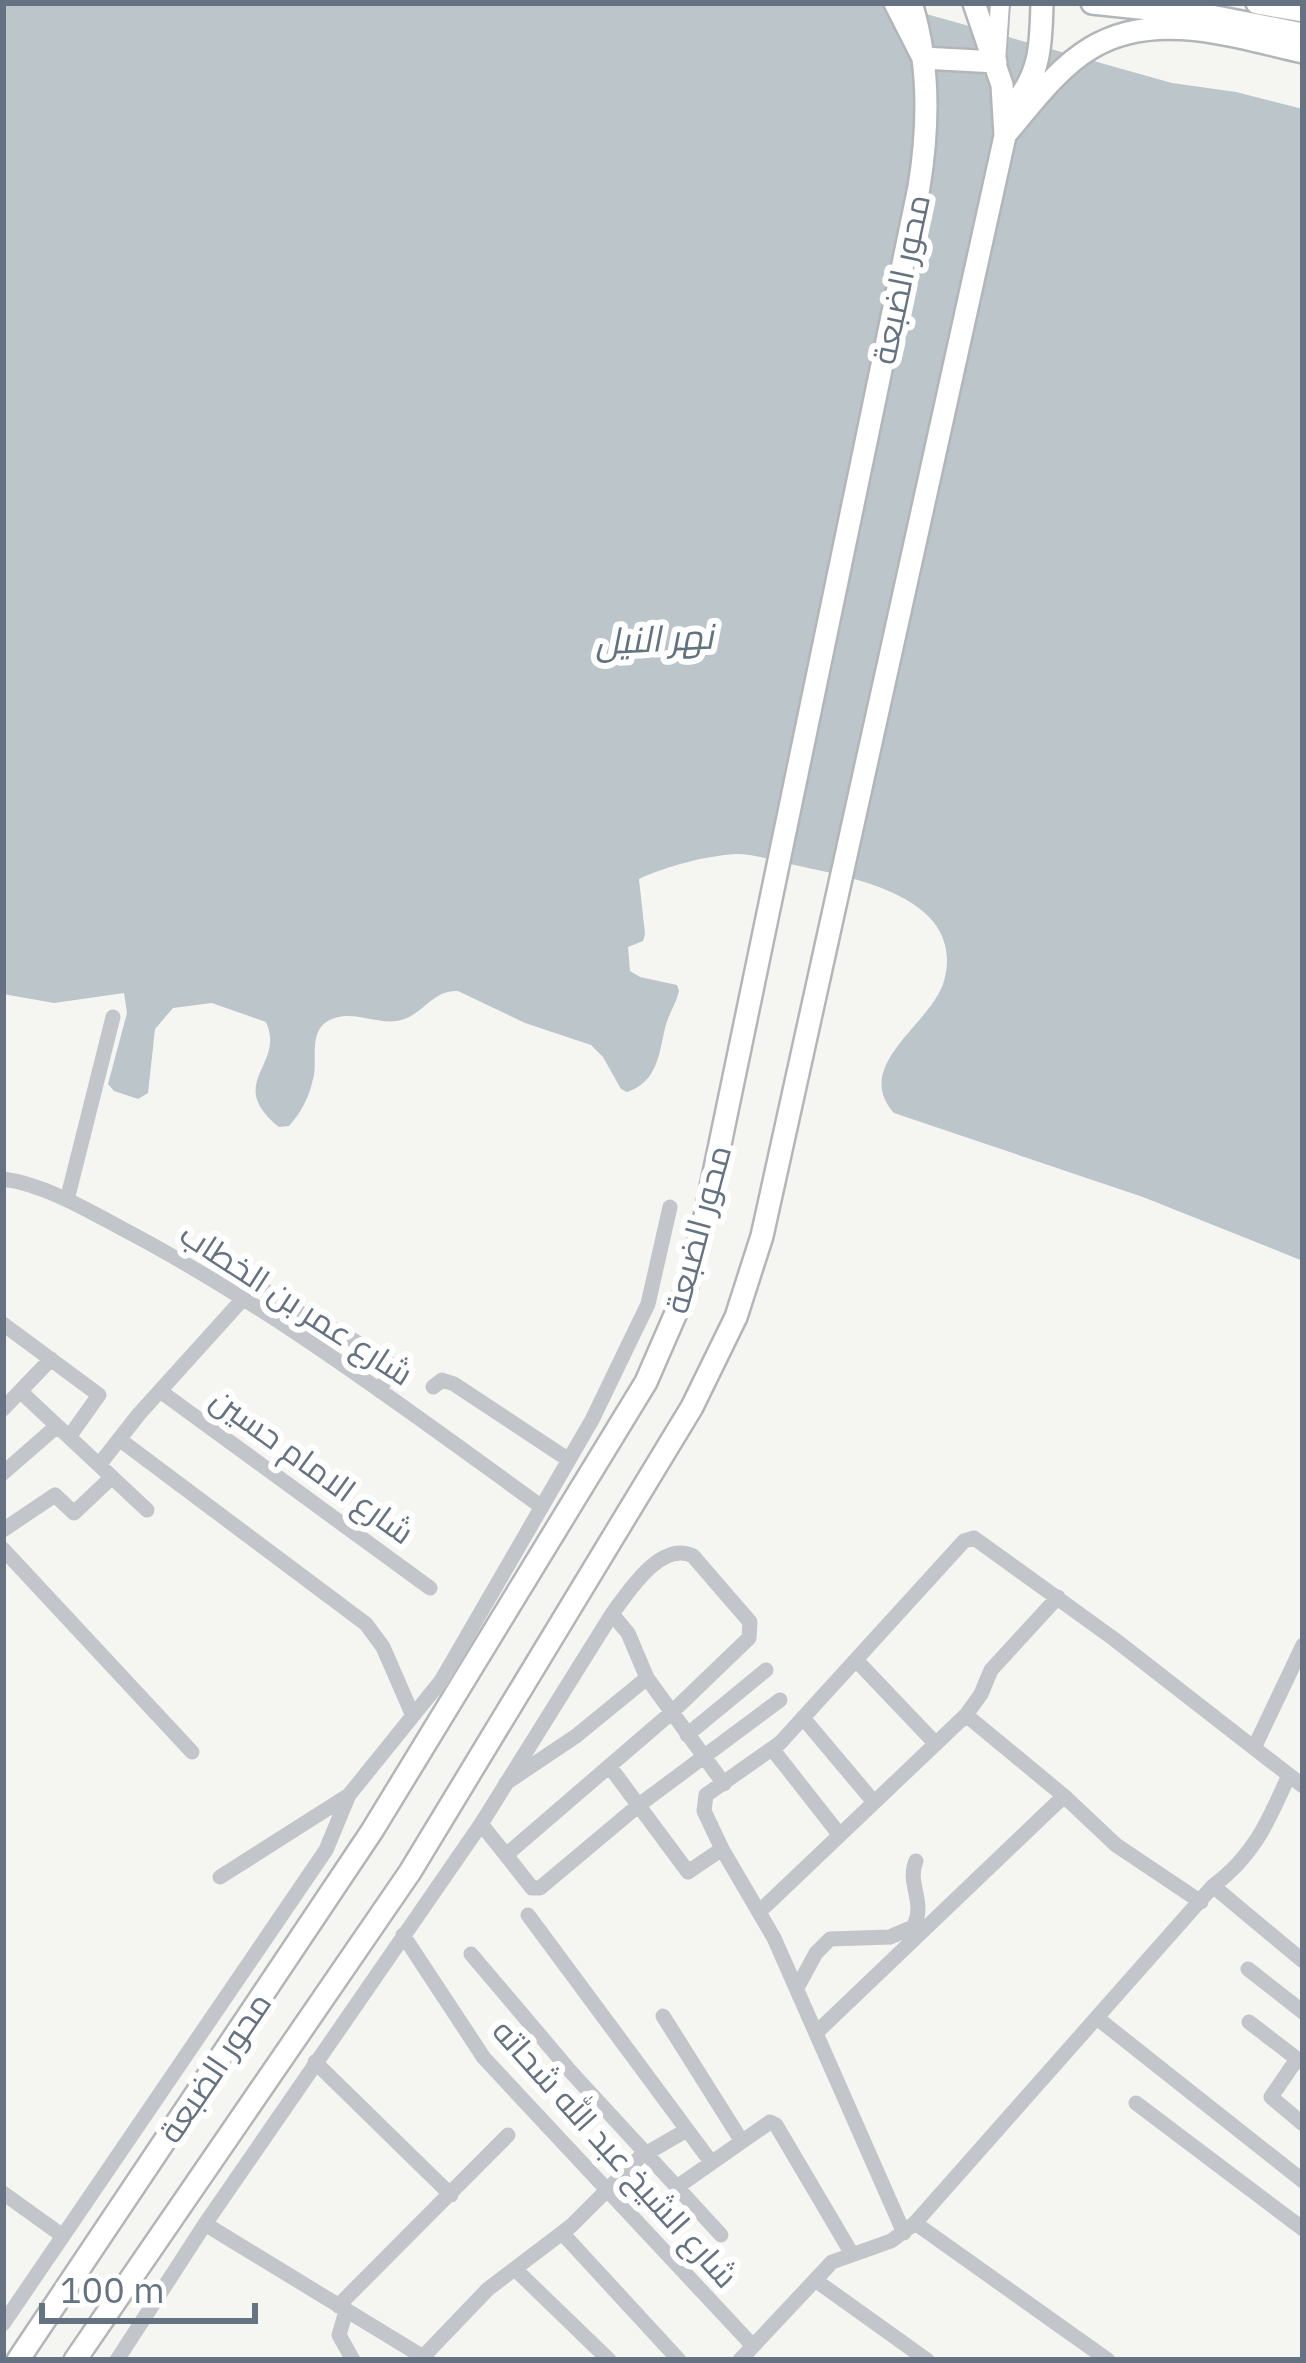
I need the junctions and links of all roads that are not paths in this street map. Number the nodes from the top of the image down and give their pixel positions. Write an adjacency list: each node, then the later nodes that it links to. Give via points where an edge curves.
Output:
1 (895, 3): 11 (highway)
2 (910, 3): 11 (highway, محور الضبعة)
3 (974, 3): 12 (highway)
4 (1000, 3): 12 (main road)
5 (1042, 3): 13 (highway, via 1036,73)
6 (1092, 3): 9 (highway)
7 (1257, 3): 8 (highway)
8 (1303, 10)
9 (1303, 34)
10 (1303, 52): 13 (highway, via 1203,32 1130,32 1071,63)
11 (922, 58): 12 (highway); 109 (highway, محور الضبعة, via 919,188 686,1290 646,1382 372,1831)
12 (996, 62): 13 (highway)
13 (1005, 125): 110 (highway, محور الضبعة, via 767,1213 736,1317 692,1407 410,1872)
14 (113, 1017): 16 (street)
15 (3, 1179): 16 (street, شارع عمر بن الخطاب)
16 (67, 1200): 19 (street, شارع عمر بن الخطاب)
17 (670, 1207): 29 (street, via 647,1304)
18 (203, 1247): 24 (street, via 388,1362)
19 (242, 1300): 23 (street); 24 (street, شارع عمر بن الخطاب)
20 (6, 1330): 21 (street)
21 (51, 1359): 25 (street); 27 (street, via 99,1395)
22 (433, 1387): 29 (street, via 454,1384)
23 (160, 1391): 28 (street); 36 (street, شارع الامام حسين)
24 (380, 1391): 32 (street, شارع عمر بن الخطاب)
25 (21, 1392): 26 (street); 27 (street)
26 (3, 1408)
27 (63, 1431): 30 (street); 31 (street)
28 (119, 1438): 30 (street); 46 (street, via 366,1624)
29 (569, 1460): 32 (street)
30 (105, 1471): 33 (street); 34 (street, via 74,1513 55,1495)
31 (3, 1474)
32 (542, 1507): 46 (street)
33 (147, 1510)
34 (3, 1530)
35 (3, 1550): 52 (street)
36 (430, 1588)
37 (1058, 1598): 40 (street, via 969,1538); 45 (street, via 991,1670); 50 (street)
38 (612, 1614): 42 (street); 44 (street, via 666,1556 687,1552 750,1622 748,1638); 57 (street)
39 (1303, 1645): 50 (street)
40 (857, 1661): 47 (street); 49 (street)
41 (766, 1670): 48 (street)
42 (647, 1678): 44 (street); 57 (street)
43 (780, 1700): 53 (street)
44 (671, 1713): 48 (street); 54 (street)
45 (966, 1715): 49 (street); 59 (street)
46 (413, 1716): 58 (street)
47 (804, 1719): 51 (street); 60 (street)
48 (687, 1735): 53 (street)
49 (936, 1744): 60 (street)
50 (1254, 1748): 55 (street)
51 (773, 1750): 56 (street); 63 (street)
52 (192, 1752)
53 (704, 1758): 56 (street); 61 (street)
54 (610, 1767): 61 (street); 65 (street)
55 (1296, 1781): 68 (street, via 1247,1858)
56 (724, 1784): 64 (street, via 703,1805)
57 (503, 1785): 62 (street)
58 (349, 1795): 67 (street); 101 (street, via 326,1850)
59 (1064, 1796): 69 (street, via 1116,1845); 81 (street)
60 (873, 1801): 63 (street)
61 (639, 1805): 64 (street, via 690,1873); 65 (street, via 540,1888)
62 (481, 1824): 65 (street); 72 (street)
63 (839, 1834): 70 (street)
64 (722, 1849): 70 (street)
65 (506, 1855)
66 (916, 1861): 76 (street, via 920,1913 913,1927 890,1937 830,1939)
67 (220, 1877)
68 (1214, 1886): 69 (street); 74 (street)
69 (1201, 1901): 79 (street)
70 (759, 1912): 76 (street)
71 (529, 1915): 86 (street)
72 (403, 1935): 82 (street); 93 (street, شارع الشيخ عبد الله شحاته, via 484,2058)
73 (471, 1954): 89 (street)
74 (1303, 1960)
75 (1248, 1969): 77 (street)
76 (797, 1988): 81 (street)
77 (1303, 2012)
78 (663, 2016): 88 (street)
79 (1097, 2018): 91 (street); 97 (street)
80 (1249, 2022): 83 (street)
81 (816, 2032): 97 (street)
82 (315, 2062): 95 (street); 96 (street)
83 (1300, 2062): 85 (street, via 1271,2097)
84 (1136, 2103): 98 (street)
85 (1303, 2124)
86 (687, 2130): 89 (street); 90 (street)
87 (508, 2135): 95 (street)
88 (741, 2140): 90 (street); 102 (street, via 766,2122 776,2125)
89 (646, 2154): 92 (street); 93 (street)
90 (710, 2162): 92 (street)
91 (1303, 2181)
92 (676, 2187): 100 (street)
93 (607, 2190): 99 (street); 107 (street, شارع الشيخ عبد الله شحاته)
94 (3, 2193): 101 (street)
95 (451, 2195): 105 (street)
96 (205, 2224): 105 (street); 111 (street)
97 (910, 2228): 102 (street); 117 (street)
98 (1303, 2229)
99 (562, 2233): 103 (street); 114 (street)
100 (721, 2235)
101 (63, 2236): 106 (street)
102 (852, 2254): 104 (street)
103 (516, 2270): 108 (street); 113 (street)
104 (815, 2280): 107 (street); 116 (street)
105 (342, 2308): 108 (street); 112 (street, via 338,2335)
106 (3, 2324)
107 (753, 2346): 115 (street)
108 (423, 2359)
109 (18, 2360)
110 (75, 2360)
111 (117, 2360)
112 (353, 2360)
113 (609, 2360)
114 (679, 2360)
115 (740, 2360)
116 (927, 2360)
117 (1108, 2360)

